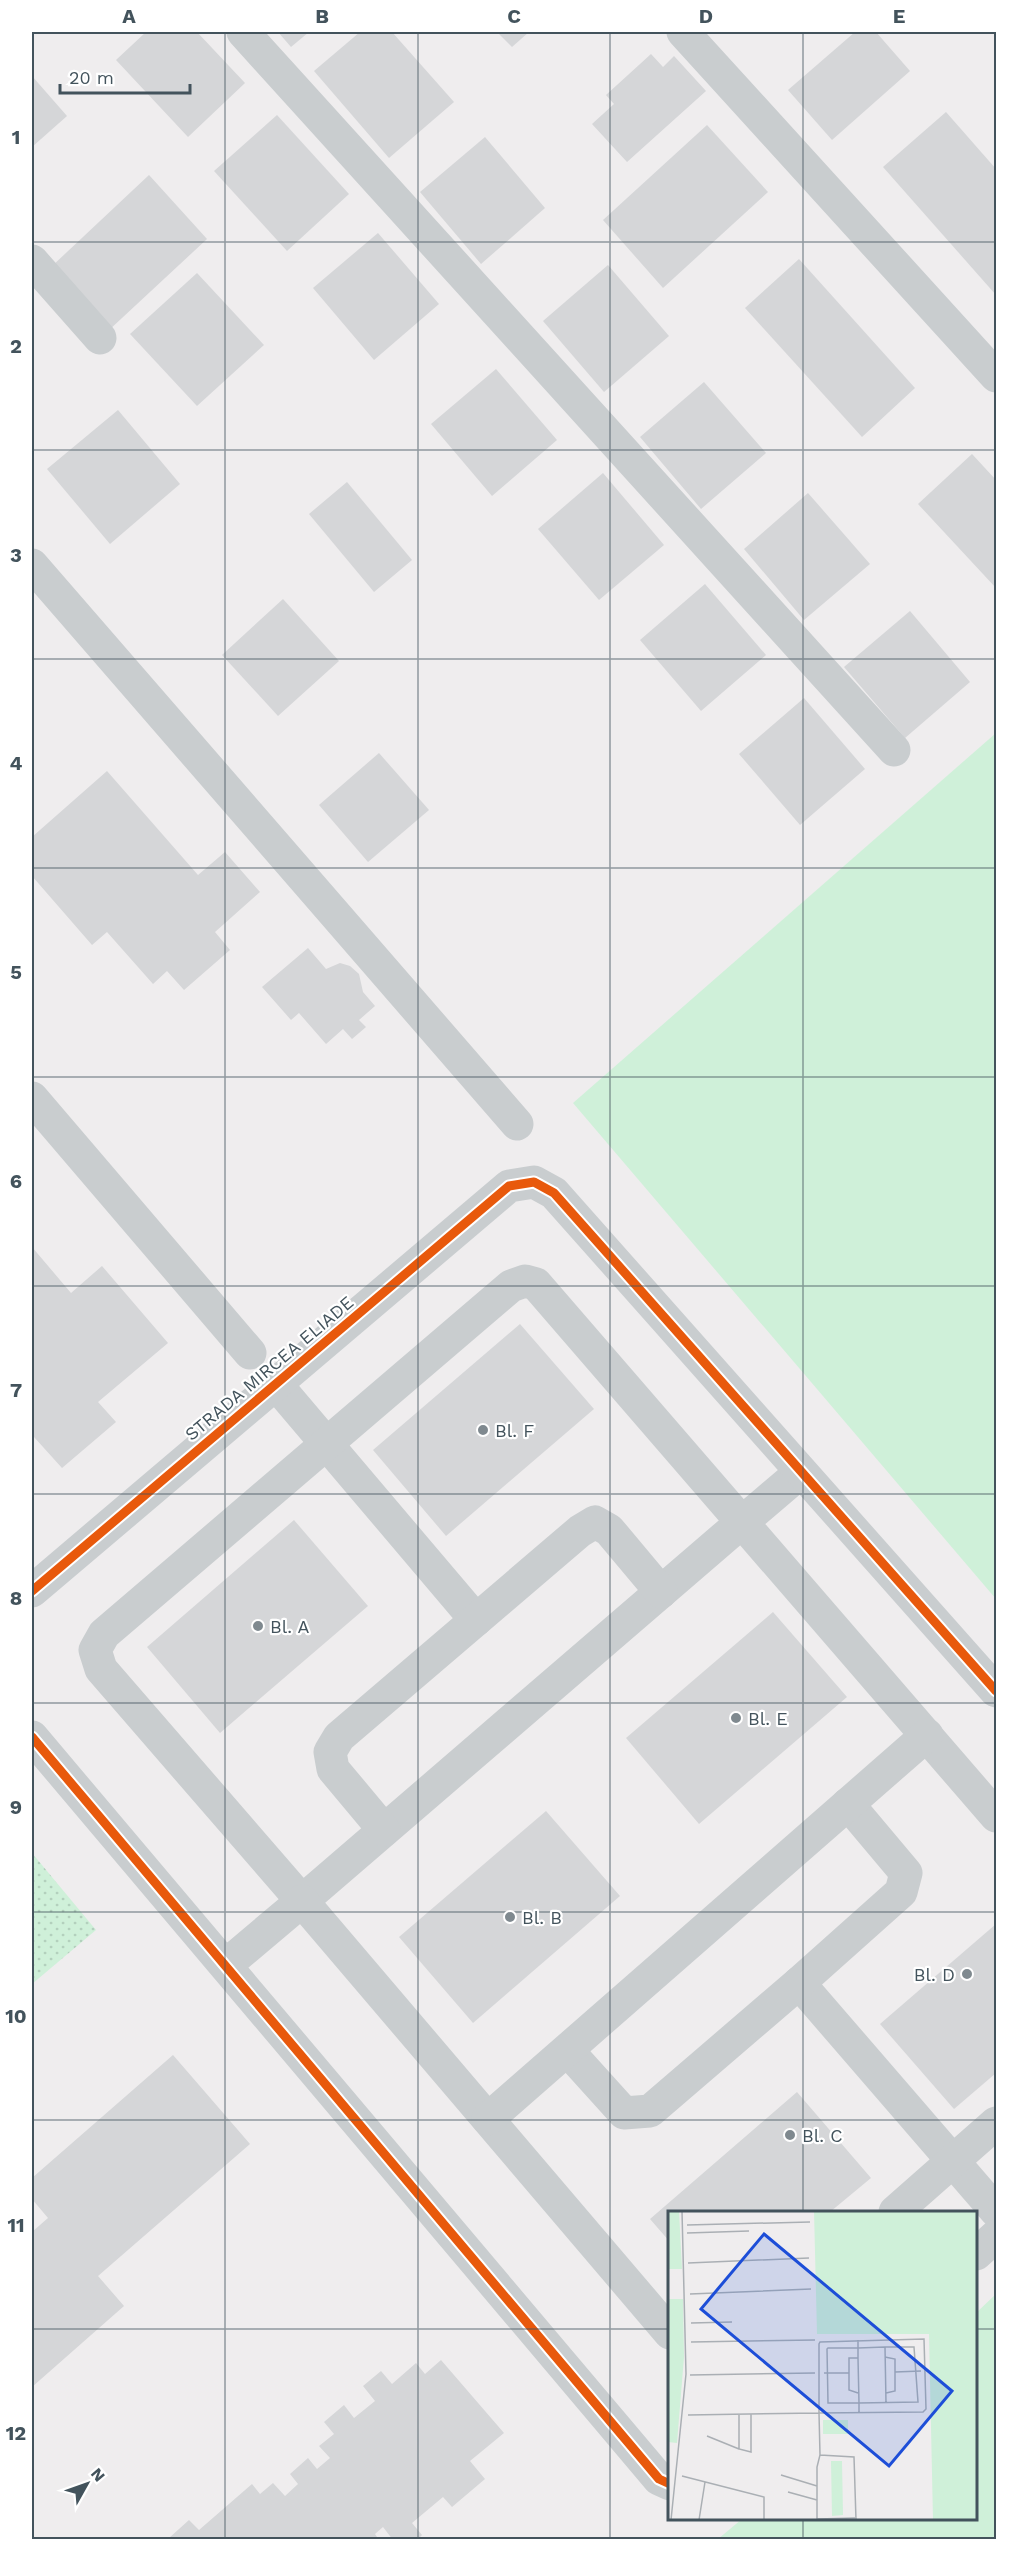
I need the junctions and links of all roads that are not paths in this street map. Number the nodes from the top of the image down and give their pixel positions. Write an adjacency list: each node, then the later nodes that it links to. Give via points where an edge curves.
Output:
1 (243, 32): 7 (street)
2 (683, 32): 5 (street)
3 (32, 261): 4 (street)
4 (100, 338)
5 (996, 376)
6 (32, 565): 9 (street)
7 (894, 750)
8 (32, 1098): 10 (street)
9 (517, 1124)
10 (250, 1353)
11 (275, 1383): 12 (street); 13 (street, STRADA MIRCEA ELIADE, via 509,1186 534,1182 554,1192); 15 (street, STRADA MIRCEA ELIADE)
12 (327, 1443): 14 (street, via 511,1286 525,1281 536,1284); 17 (street); 24 (street, via 104,1634 95,1650 101,1669)
13 (801, 1472): 14 (street); 18 (street)
14 (742, 1522): 16 (street); 19 (street)
15 (32, 1591)
16 (661, 1592): 17 (street, via 609,1530 595,1522); 23 (street)
17 (476, 1620): 23 (street, via 339,1737 330,1752 333,1769)
18 (996, 1691)
19 (927, 1735): 21 (street); 22 (street)
20 (32, 1737): 25 (street)
21 (848, 1804): 26 (street, via 906,1873 901,1892); 27 (street)
22 (996, 1816)
23 (384, 1830): 24 (street)
24 (302, 1901): 25 (street); 28 (street)
25 (226, 1965): 36 (street, via 659,2479)
26 (799, 1983): 27 (street, via 650,2111 624,2113); 30 (street)
27 (568, 2051): 28 (street)
28 (488, 2119): 35 (street)
29 (996, 2123): 30 (street)
30 (953, 2161): 31 (street); 32 (street)
31 (896, 2211)
32 (996, 2211)
33 (996, 2236): 34 (street)
34 (977, 2252)
35 (668, 2331)
36 (668, 2484)

